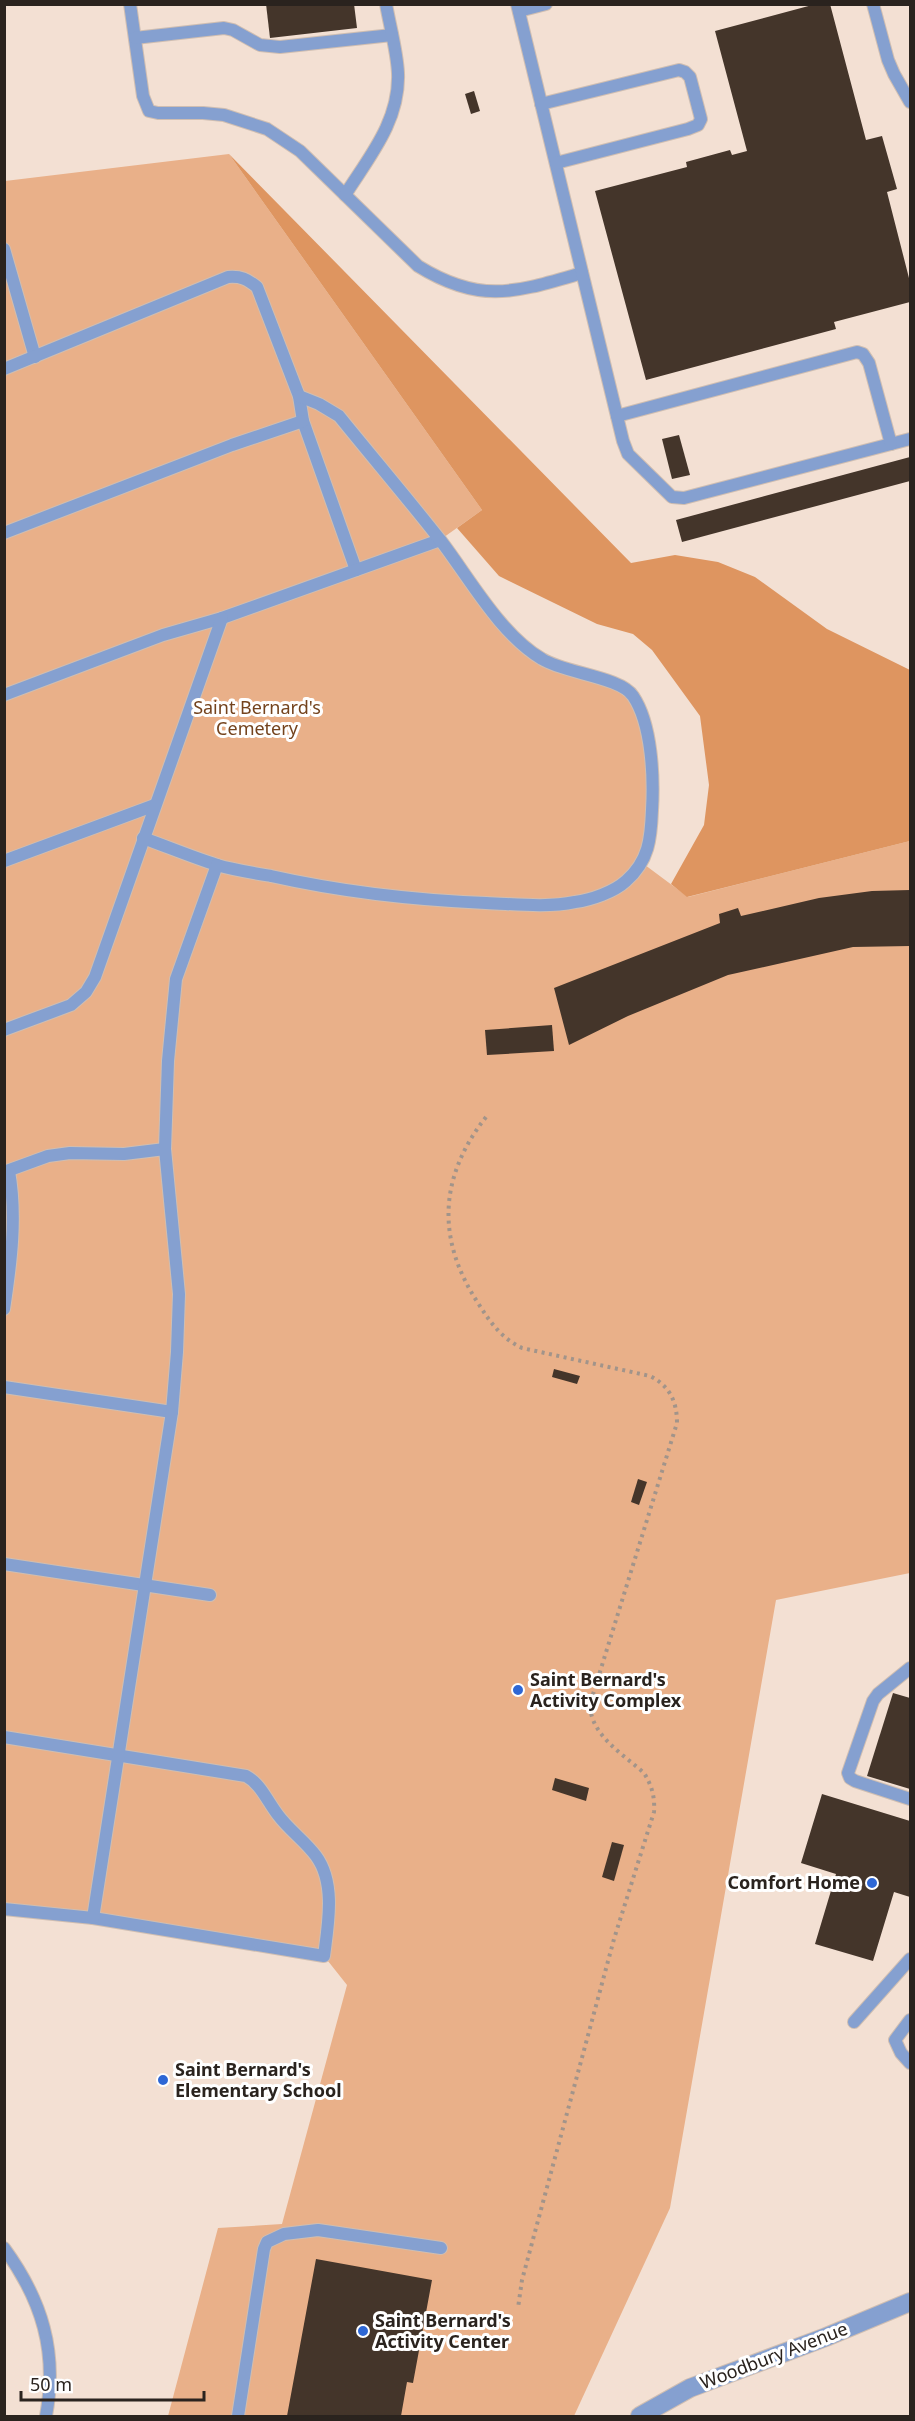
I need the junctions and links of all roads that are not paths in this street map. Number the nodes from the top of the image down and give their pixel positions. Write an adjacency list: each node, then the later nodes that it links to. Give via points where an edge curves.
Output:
1 (130, 4): 7 (lane)
2 (386, 4): 6 (lane)
3 (546, 4): 5 (lane)
4 (873, 4): 8 (lane, via 888,60)
5 (518, 8): 9 (lane)
6 (392, 35): 7 (lane, via 280,47 260,45 224,28); 11 (lane, via 398,73 391,120)
7 (135, 38): 11 (lane, via 143,96 149,111 224,115 267,129 300,151)
8 (910, 102)
9 (541, 104): 10 (lane); 10 (lane, via 679,70 690,77 701,119 688,129)
10 (556, 163): 13 (lane)
11 (345, 195): 13 (lane, via 418,266 460,287 514,291)
12 (4, 249): 14 (lane)
13 (582, 273): 17 (lane)
14 (35, 357): 15 (lane); 16 (lane, via 228,277 240,276 256,287)
15 (4, 369)
16 (298, 396): 18 (lane); 22 (lane, via 339,416)
17 (617, 416): 20 (lane, via 628,454 672,497 684,498); 20 (lane, via 857,352 870,363)
18 (303, 421): 21 (lane); 23 (lane)
19 (910, 440): 20 (lane)
20 (891, 444)
21 (4, 533)
22 (440, 540): 23 (lane); 29 (lane, via 507,630 522,644 567,671 626,688 634,697 650,753 653,794 650,843 641,862 626,882 603,894 575,902 533,905 452,902 341,890)
23 (356, 570): 24 (lane)
24 (222, 618): 25 (lane, via 163,634); 26 (lane)
25 (4, 695)
26 (155, 805): 27 (lane); 28 (lane)
27 (143, 838): 29 (lane); 30 (lane, via 95,977 86,992 71,1005)
28 (4, 861)
29 (217, 865): 31 (lane, via 176,979)
30 (4, 1030)
31 (165, 1149): 32 (lane, via 48,1156); 35 (lane, via 178,1294)
32 (7, 1171): 33 (lane, via 14,1198)
33 (4, 1309)
34 (4, 1387): 35 (lane)
35 (171, 1412): 37 (lane)
36 (4, 1564): 37 (lane)
37 (144, 1586): 38 (lane); 41 (lane)
38 (210, 1595)
39 (910, 1668): 42 (lane, via 873,1701 848,1773 855,1781)
40 (4, 1737): 41 (lane)
41 (117, 1755): 44 (lane); 44 (lane, via 237,1773 254,1780 324,1870 328,1899 324,1956)
42 (910, 1799)
43 (4, 1909): 44 (lane)
44 (93, 1918)
45 (910, 1959): 47 (lane)
46 (910, 2020): 48 (lane, via 895,2040)
47 (854, 2022)
48 (910, 2063)
49 (4, 2248): 52 (lane, via 30,2287 43,2325 50,2361)
50 (441, 2248): 53 (lane, via 318,2230 284,2234 267,2242)
51 (910, 2302): 54 (street, Woodbury Avenue, via 690,2388)
52 (46, 2416)
53 (238, 2416)
54 (640, 2416)

